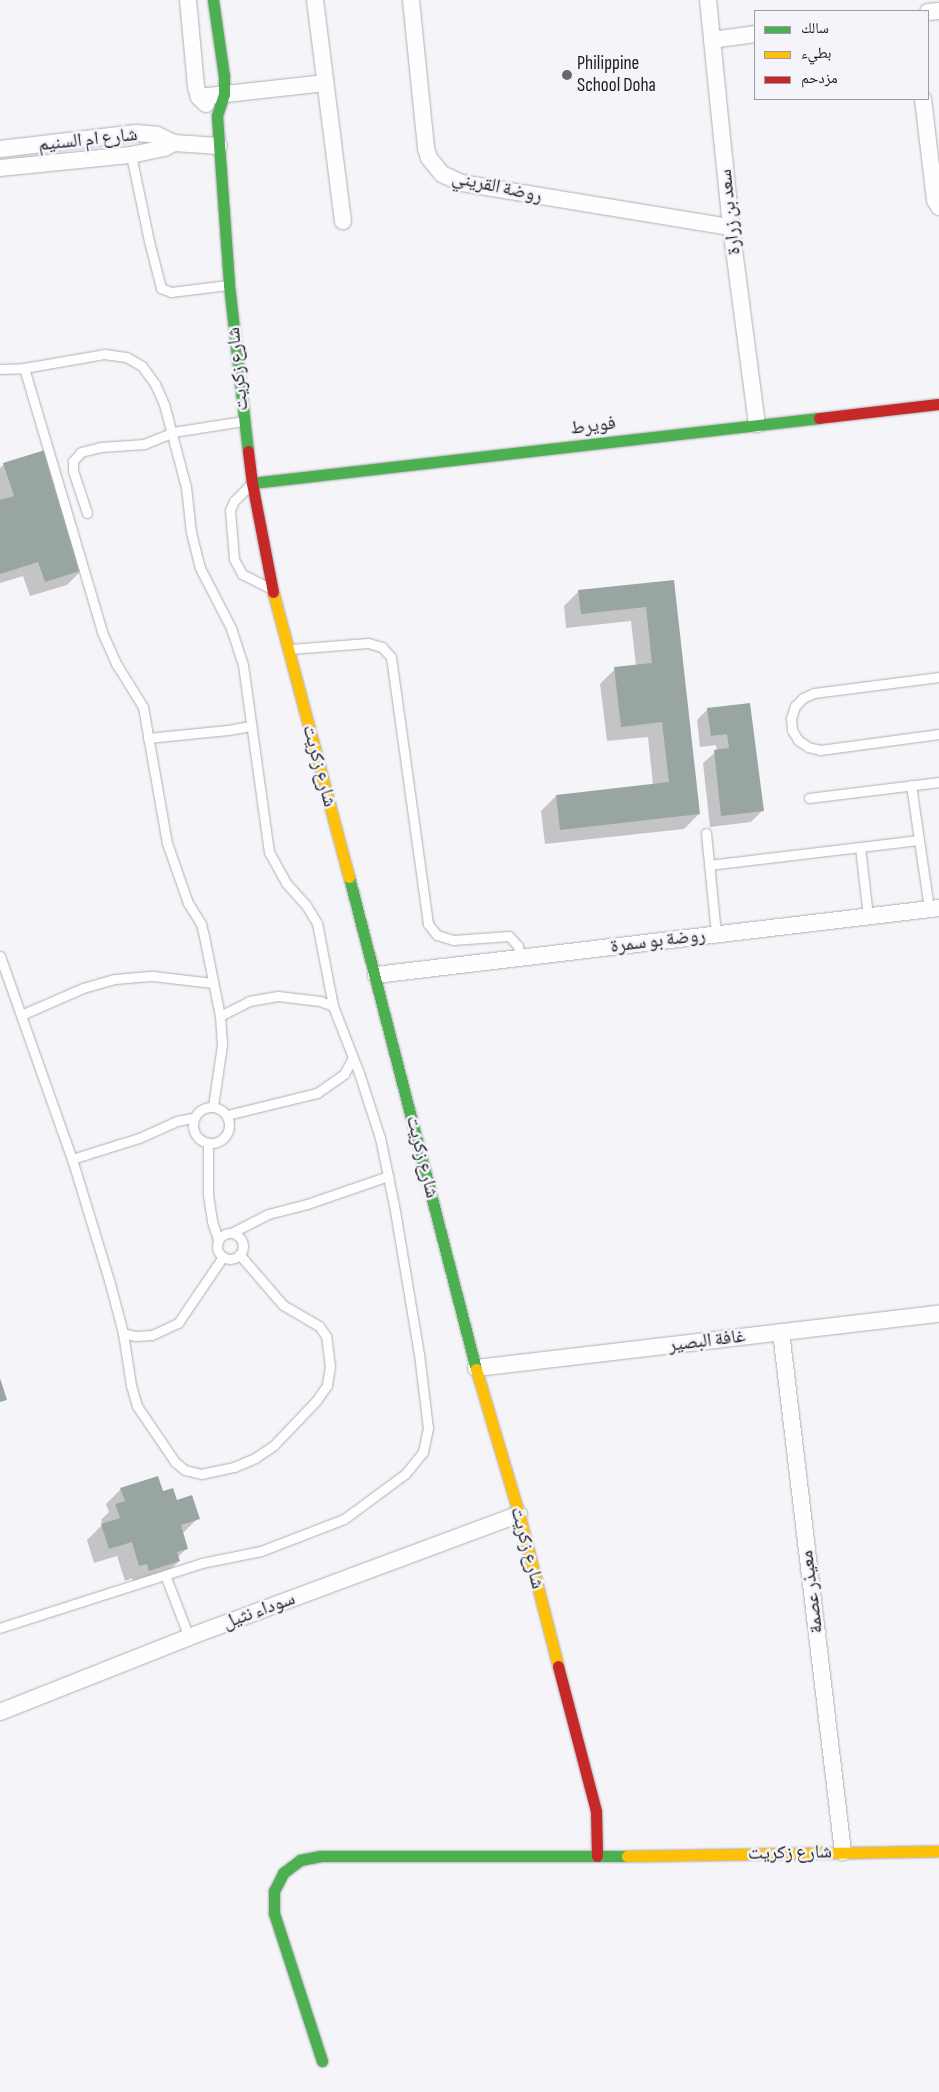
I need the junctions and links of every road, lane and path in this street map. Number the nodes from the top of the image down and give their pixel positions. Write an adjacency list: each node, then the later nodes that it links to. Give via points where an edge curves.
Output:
1 (188, 0): 10 (street)
2 (213, 0): 9 (street, شارع زكريت)
3 (315, 0): 8 (street)
4 (411, 0): 20 (street, روضة القريني, via 426,148 429,158 442,174 460,184)
5 (708, 0): 7 (street, سعد بن زرارة)
6 (754, 34): 7 (street)
7 (712, 40): 20 (street, سعد بن زرارة)
8 (325, 83): 9 (street); 19 (street)
9 (224, 94): 10 (street); 12 (street, شارع زكريت)
10 (199, 97): 12 (street)
11 (923, 100): 18 (street, via 934,191)
12 (217, 116): 14 (street, شارع زكريت)
13 (174, 143): 14 (street, شارع ام السنيم); 15 (street, شارع ام السنيم, via 157,135 136,133); 16 (street, شارع ام السنيم)
14 (219, 146): 21 (street, شارع زكريت)
15 (0, 149)
16 (131, 155): 17 (street, شارع ام السنيم); 21 (lane, via 161,288 170,292)
17 (0, 168)
18 (939, 207)
19 (343, 221)
20 (731, 228): 26 (street, سعد بن زرارة)
21 (229, 285): 25 (street, شارع زكريت)
22 (24, 368): 23 (lane); 27 (lane, via 104,354 126,357 142,366 155,384); 35 (lane, via 102,632 143,708)
23 (0, 369)
24 (939, 404): 26 (street, فويرط)
25 (243, 421): 27 (lane); 28 (street, شارع زكريت)
26 (757, 424): 28 (street, فويرط)
27 (173, 432): 29 (lane, via 144,444 81,452 73,461 73,471); 33 (lane, via 200,568 231,628 243,665)
28 (252, 483): 30 (street, شارع زكريت); 30 (lane, via 234,501 230,510 234,559 242,574)
29 (87, 513)
30 (272, 589): 31 (street, شارع زكريت)
31 (287, 649): 47 (lane, via 368,642 387,651 393,663 428,924 437,934 453,940 509,936 518,946); 48 (street, شارع زكريت)
32 (939, 678): 34 (lane, via 814,693 795,706 791,718 792,730 798,740 820,750)
33 (251, 726): 35 (lane); 50 (lane, via 269,852 286,883 306,905 316,923)
34 (939, 734)
35 (148, 738): 49 (lane, via 167,842 188,903 201,924)
36 (939, 782): 37 (lane)
37 (911, 785): 38 (lane); 40 (lane)
38 (809, 798)
39 (706, 833): 42 (lane)
40 (919, 840): 41 (lane); 43 (lane)
41 (860, 847): 42 (lane); 44 (lane)
42 (709, 865): 45 (lane)
43 (934, 908): 44 (street, روضة بو سمرة)
44 (868, 916): 45 (street, روضة بو سمرة)
45 (716, 934): 47 (street, روضة بو سمرة)
46 (0, 956): 51 (lane)
47 (520, 957): 48 (street, روضة بو سمرة)
48 (376, 975): 67 (street, شارع زكريت)
49 (213, 983): 51 (lane, via 153,976 115,979 83,988); 52 (lane)
50 (333, 1006): 52 (lane, via 320,1001 278,996 249,1001); 53 (lane)
51 (21, 1015): 58 (lane)
52 (220, 1016): 54 (lane, via 222,1045)
53 (353, 1058): 55 (lane, via 344,1074 317,1093); 59 (lane, via 380,1138)
54 (213, 1106): 55 (lane); 56 (lane, via 198,1111)
55 (227, 1115): 57 (lane, via 228,1131 224,1138)
56 (193, 1118): 57 (lane, via 195,1134); 58 (lane)
57 (208, 1143): 61 (lane, via 208,1195)
58 (72, 1159): 66 (lane)
59 (388, 1176): 60 (lane, via 268,1214); 69 (lane, via 419,1354 428,1428 423,1452 404,1474 344,1519 261,1551 202,1563)
60 (234, 1232): 61 (lane); 62 (lane, via 243,1242 243,1250)
61 (218, 1239): 63 (lane, via 217,1251)
62 (239, 1254): 63 (lane, via 230,1259); 66 (lane, via 283,1305 319,1326 326,1336 329,1351 327,1385 273,1446 234,1467 201,1474 186,1470 175,1462 137,1406)
63 (222, 1258): 66 (lane, via 178,1323 152,1335)
64 (939, 1314): 65 (street, غافة البصير)
65 (781, 1332): 67 (street, غافة البصير); 74 (street, معيذر عصمة)
66 (123, 1333)
67 (476, 1368): 68 (street, شارع زكريت)
68 (519, 1514): 71 (street, سوداء نثيل); 75 (street, شارع زكريت, via 596,1811)
69 (165, 1575): 70 (lane); 71 (lane)
70 (0, 1628)
71 (189, 1637): 72 (street, سوداء نثيل)
72 (0, 1712)
73 (939, 1851): 74 (street, شارع زكريت)
74 (843, 1852): 75 (street, شارع زكريت)
75 (597, 1856): 76 (street, via 321,1856 290,1866 274,1891 274,1914)
76 (322, 2061)

